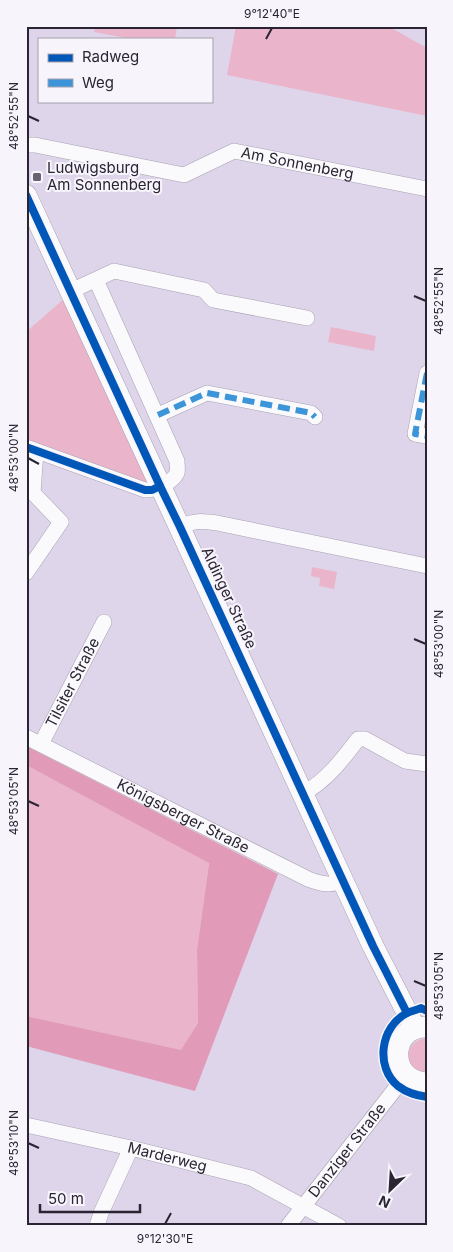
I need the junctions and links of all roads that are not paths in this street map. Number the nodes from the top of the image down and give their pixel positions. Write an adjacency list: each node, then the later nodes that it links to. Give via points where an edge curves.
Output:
1 (26, 145): 2 (street, Am Sonnenberg, via 184,175 234,151)
2 (427, 189)
3 (26, 195): 5 (main road, Aldinger Straße)
4 (96, 280): 5 (street); 6 (street, via 114,271 204,290 213,300); 8 (street)
5 (71, 291): 12 (main road, Aldinger Straße)
6 (307, 318)
7 (427, 373): 10 (street, via 415,434)
8 (158, 415): 9 (street, via 207,394 311,413); 12 (street, via 177,461 177,472 172,480)
9 (316, 417)
10 (427, 436)
11 (31, 449): 12 (street, via 145,490); 15 (street, via 33,493 61,522)
12 (160, 486): 13 (main road, Aldinger Straße)
13 (180, 526): 14 (street, via 199,520); 20 (main road, Aldinger Straße)
14 (427, 566)
15 (26, 573)
16 (104, 622): 18 (street, Tilsiter Straße)
17 (26, 737): 18 (street, Königsberger Straße)
18 (41, 744): 21 (street, Königsberger Straße, via 323,885)
19 (427, 764): 20 (street, via 405,760 365,739 358,739 332,773)
20 (304, 793): 21 (main road, Aldinger Straße)
21 (344, 882): 22 (main road, Aldinger Straße, via 393,987)
22 (421, 1028): 23 (main road, via 402,1038 398,1045 398,1061)
23 (406, 1075): 24 (main road, via 412,1080); 27 (street, Danziger Straße)
24 (427, 1083)
25 (26, 1125): 26 (street, Marderweg)
26 (131, 1148): 27 (street, Marderweg, via 251,1178); 28 (street)
27 (302, 1207): 29 (street, Danziger Straße); 30 (street, Marderweg)
28 (97, 1226)
29 (288, 1226)
30 (339, 1226)

